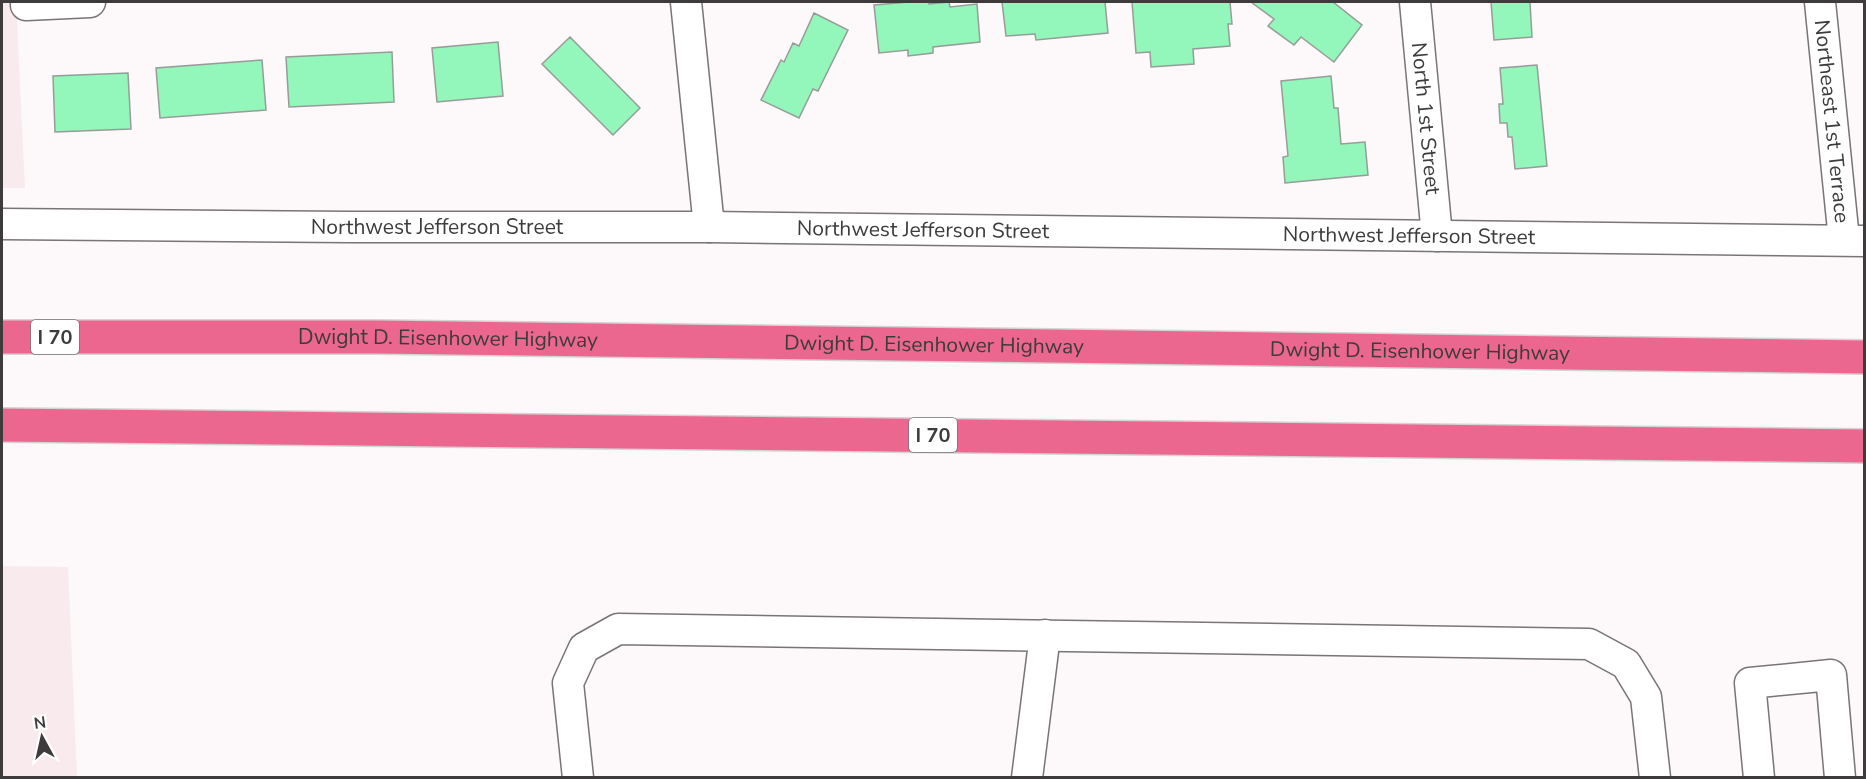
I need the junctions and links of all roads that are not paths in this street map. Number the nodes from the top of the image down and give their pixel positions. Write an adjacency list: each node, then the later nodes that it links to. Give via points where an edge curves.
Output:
1 (90, 2): 5 (street)
2 (686, 2): 7 (street)
3 (1415, 2): 8 (street, North 1st Street)
4 (1820, 2): 9 (street, Northeast 1st Terrace)
5 (26, 5)
6 (2, 224): 7 (street, Northwest Jefferson Street)
7 (709, 227): 8 (street, Northwest Jefferson Street)
8 (1437, 236): 9 (street, Northwest Jefferson Street)
9 (1854, 241)
10 (2, 337): 11 (highway, Dwight D. Eisenhower Highway / I 70, via 378,337)
11 (1864, 357)
12 (2, 425): 13 (highway, I 70)
13 (1864, 446)
14 (1045, 635): 15 (street, via 618,629 584,648 568,683); 16 (street); 17 (street, via 1589,644 1626,664 1646,697)
15 (578, 777)
16 (1028, 777)
17 (1655, 777)
18 (1759, 777): 19 (street, via 1750,683 1831,675)
19 (1840, 777)

